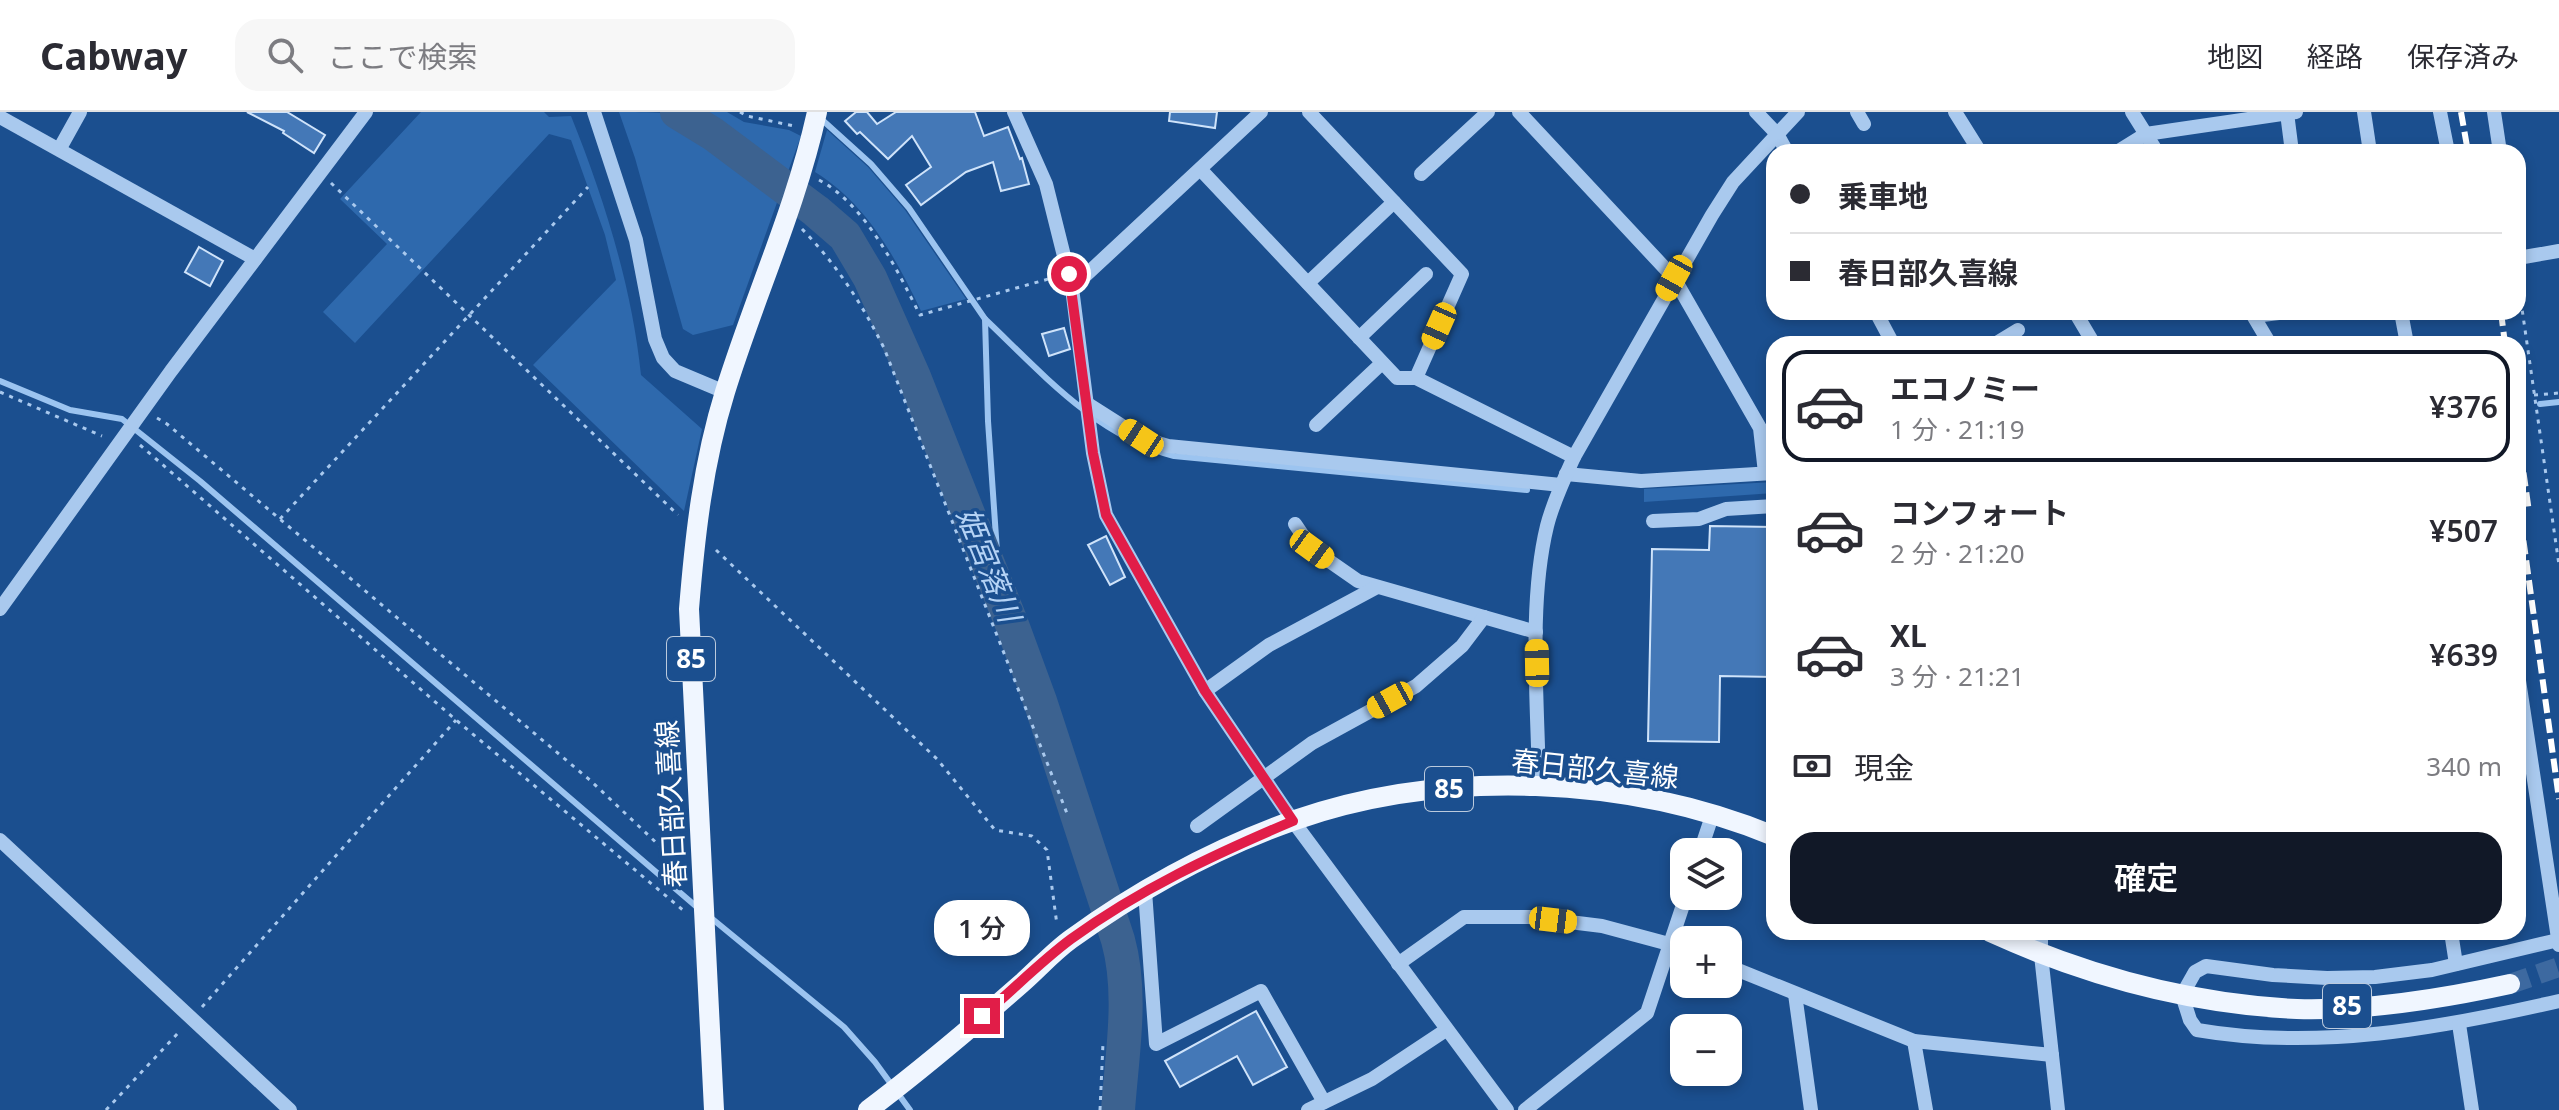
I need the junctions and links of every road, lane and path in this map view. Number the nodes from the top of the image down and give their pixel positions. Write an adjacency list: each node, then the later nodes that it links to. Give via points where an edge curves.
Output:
1 (80, 112): 33 (street)
2 (366, 112): 42 (street)
3 (594, 112): 54 (street, via 636,240 663,358 675,371)
4 (740, 112): 22 (path)
5 (817, 112): 22 (main road, 85)
6 (1014, 112): 45 (street, via 1046,184)
7 (1261, 112): 35 (street)
8 (1309, 112): 38 (street)
9 (1488, 112): 36 (street)
10 (1519, 112): 44 (street)
11 (1756, 112): 20 (street)
12 (1798, 112): 20 (street)
13 (1955, 112): 25 (street)
14 (2132, 112): 21 (street)
15 (2364, 112): 29 (street)
16 (2440, 112): 30 (street)
17 (2494, 112): 31 (street)
18 (2291, 113): 21 (street); 28 (street)
19 (0, 117): 33 (street)
20 (1777, 134): 23 (street); 24 (street)
21 (2146, 134): 26 (street); 27 (street)
22 (812, 135): 34 (main road, 85)
23 (1768, 144)
24 (1783, 144)
25 (1975, 144)
26 (2130, 144)
27 (2152, 144)
28 (2292, 144)
29 (2369, 144)
30 (2446, 144)
31 (2499, 144)
32 (1766, 146): 44 (street, via 1733,182)
33 (60, 148): 42 (street)
34 (802, 170): 39 (main road, 85); 45 (path, via 828,184 860,215 920,315)
35 (1201, 170): 45 (street); 46 (street)
36 (1421, 174)
37 (588, 187): 66 (path)
38 (1394, 202): 46 (street); 52 (street, via 1462,274)
39 (785, 221): 54 (main road, 春日部久喜線 / 85); 80 (path, via 802,229 840,273 884,348)
40 (2559, 251): 41 (street)
41 (2526, 257)
42 (255, 259): 58 (street)
43 (1426, 274): 49 (street)
44 (1674, 278): 61 (street, via 1760,428); 62 (street)
45 (1070, 281): 57 (street)
46 (1308, 283): 49 (street)
47 (2018, 330): 48 (street)
48 (2008, 336)
49 (1359, 338): 51 (street)
50 (2526, 338): 56 (path)
51 (1382, 363): 52 (street, via 1397,378); 59 (street)
52 (1416, 378): 62 (street)
53 (0, 392): 60 (path)
54 (725, 392): 86 (main road, 春日部久喜線 / 85, via 706,462 689,609)
55 (2559, 393): 56 (path)
56 (2534, 395): 69 (path)
57 (1086, 403): 64 (street, via 1141,438 1168,446); 74 (street, via 1106,515)
58 (144, 411): 60 (street); 66 (path, via 167,424)
59 (1316, 425)
60 (124, 439): 71 (street); 75 (path)
61 (1766, 455)
62 (1574, 457): 64 (street)
63 (1766, 473): 64 (street)
64 (1563, 480): 73 (street, via 1542,553)
65 (1766, 506): 67 (street)
66 (280, 519): 86 (path, via 591,781)
67 (1653, 521)
68 (1295, 524): 70 (street, via 1312,549 1358,581)
69 (2559, 565)
70 (1377, 587): 72 (street); 74 (street, via 1269,645)
71 (0, 609)
72 (1484, 617): 73 (street); 77 (street, via 1462,646 1416,686 1312,743)
73 (1536, 632): 78 (street)
74 (1205, 691): 77 (street)
75 (456, 720): 88 (path); 103 (path)
76 (2526, 726): 92 (street)
77 (1264, 778): 81 (street); 82 (street)
78 (1539, 786): 79 (main road, 春日部久喜線 / 85, via 1629,795); 81 (main road, 春日部久喜線 / 85, via 1412,794)
79 (1713, 813): 83 (main road, 春日部久喜線 / 85); 84 (street)
80 (1068, 816)
81 (1293, 821): 87 (main road, 春日部久喜線 / 85); 96 (street)
82 (1197, 826)
83 (1766, 833)
84 (1705, 838)
85 (0, 840): 103 (street)
86 (703, 887): 88 (main road, 春日部久喜線 / 85)
87 (1141, 893): 109 (street, via 1156,1044 1261,991); 113 (main road, 85, via 1070,940)
88 (705, 930): 112 (main road, 春日部久喜線 / 85)
89 (2008, 940): 94 (main road, 85)
90 (2041, 940): 94 (street)
91 (2452, 940): 97 (street)
92 (2559, 942): 97 (street)
93 (1670, 943): 96 (street, via 1602,926 1529,917 1464,917)
94 (2041, 955): 101 (main road, 85); 108 (street)
95 (1670, 961): 117 (street, via 1647,1013)
96 (1398, 964): 105 (street)
97 (2456, 964): 101 (street, via 2375,977 2327,978 2206,966 2195,972)
98 (1742, 972): 100 (street)
99 (2510, 984): 101 (main road, 85, via 2452,997 2299,1009)
100 (1795, 994): 106 (street); 118 (street)
101 (2182, 995): 104 (street, via 2197,1030 2236,1037 2391,1033)
102 (2559, 1001): 104 (street)
103 (192, 1018): 110 (path); 111 (street)
104 (2459, 1024): 121 (street)
105 (1446, 1030): 109 (street, via 1372,1079); 116 (street)
106 (1914, 1041): 108 (street); 119 (street)
107 (1103, 1043): 114 (path)
108 (2052, 1055): 120 (street)
109 (1324, 1102): 115 (street)
110 (106, 1110)
111 (290, 1110)
112 (714, 1110)
113 (868, 1110)
114 (1100, 1110)
115 (1308, 1110)
116 (1507, 1110)
117 (1525, 1110)
118 (1811, 1110)
119 (1926, 1110)
120 (2058, 1110)
121 (2472, 1110)

